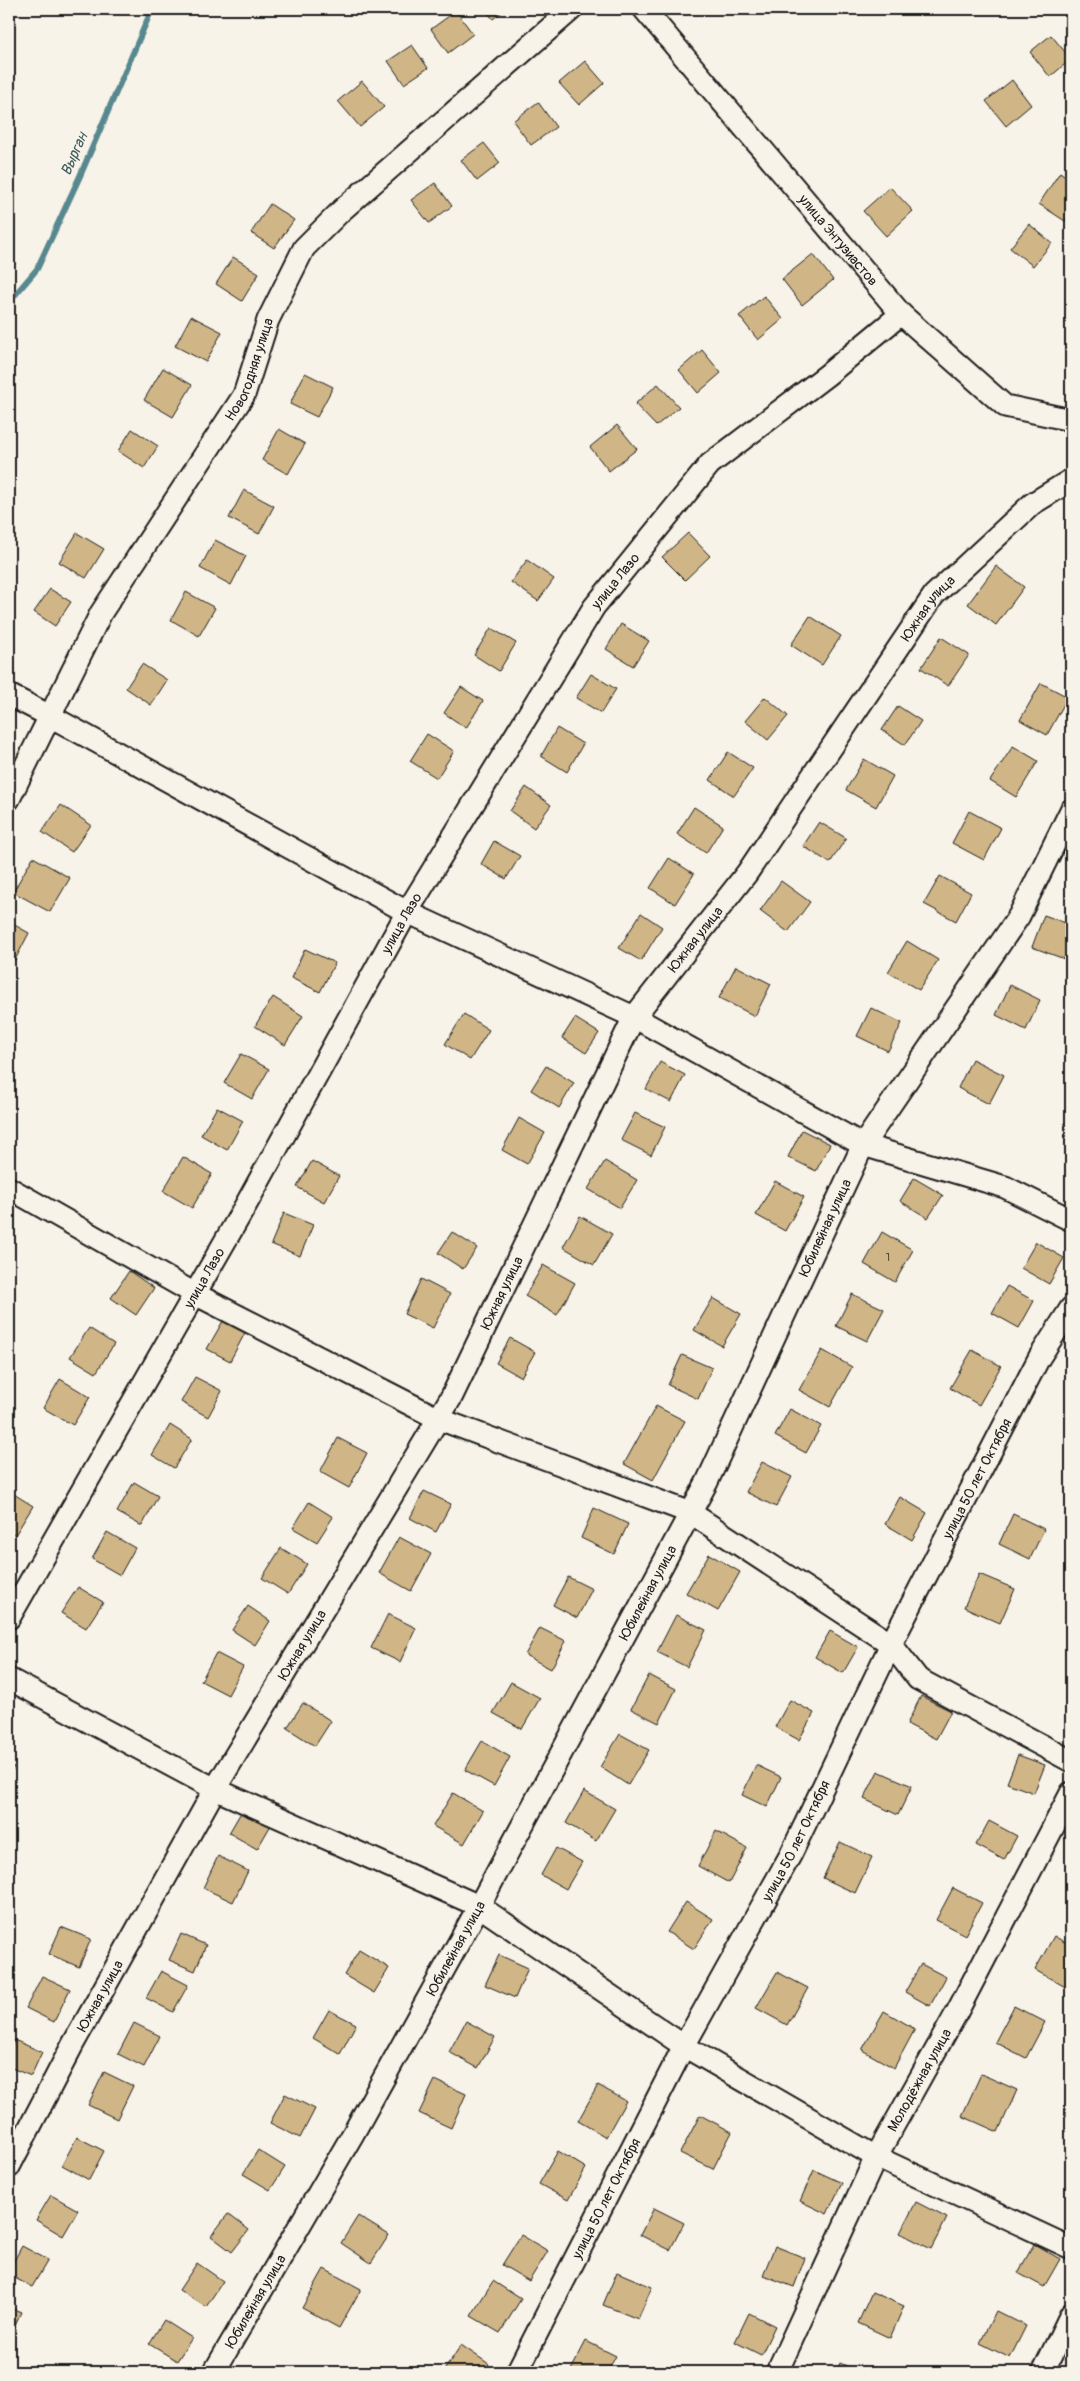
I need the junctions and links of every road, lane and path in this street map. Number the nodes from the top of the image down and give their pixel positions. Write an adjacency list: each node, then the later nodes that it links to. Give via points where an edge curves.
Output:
1 (572, 9): 7 (street, Новогодняя улица, via 342,210 304,248 268,320 244,395 102,613)
2 (644, 9): 3 (street, улица Энтузиастов)
3 (901, 314): 4 (street, улица Энтузиастов, via 1005,406); 10 (street, улица Лазо, via 710,464 594,607)
4 (1071, 420)
5 (1071, 480): 11 (street, Южная улица, via 1032,504 934,595 747,873)
6 (9, 696): 7 (street)
7 (50, 716): 8 (street, Новогодняя улица); 10 (street)
8 (9, 799)
9 (1071, 810): 12 (street, Юбилейная улица, via 1019,916)
10 (407, 912): 11 (street); 15 (street, улица Лазо)
11 (634, 1017): 12 (street); 17 (street, Южная улица)
12 (863, 1145): 14 (street, via 1005,1187); 18 (street, Юбилейная улица)
13 (9, 1188): 15 (street)
14 (1071, 1220)
15 (195, 1294): 17 (street); 19 (street, улица Лазо)
16 (1071, 1308): 20 (street, улица 50 лет Октября, via 1039,1358)
17 (439, 1419): 18 (street); 23 (street, Южная улица)
18 (691, 1513): 20 (street); 25 (street, Юбилейная улица)
19 (9, 1618)
20 (891, 1644): 22 (street, via 918,1679); 26 (street, улица 50 лет Октября, via 792,1854)
21 (9, 1679): 23 (street)
22 (1071, 1761)
23 (215, 1789): 25 (street); 28 (street, Южная улица, via 73,2044)
24 (1071, 1793): 27 (street, Молодёжная улица, via 956,2014)
25 (479, 1906): 26 (street); 31 (street, Юбилейная улица, via 353,2134)
26 (684, 2046): 27 (street); 32 (street, улица 50 лет Октября)
27 (876, 2158): 29 (street); 33 (street, Молодёжная улица)
28 (9, 2167)
29 (1071, 2248)
30 (1071, 2314): 34 (street)
31 (214, 2372)
32 (517, 2372)
33 (777, 2372)
34 (1043, 2372)

